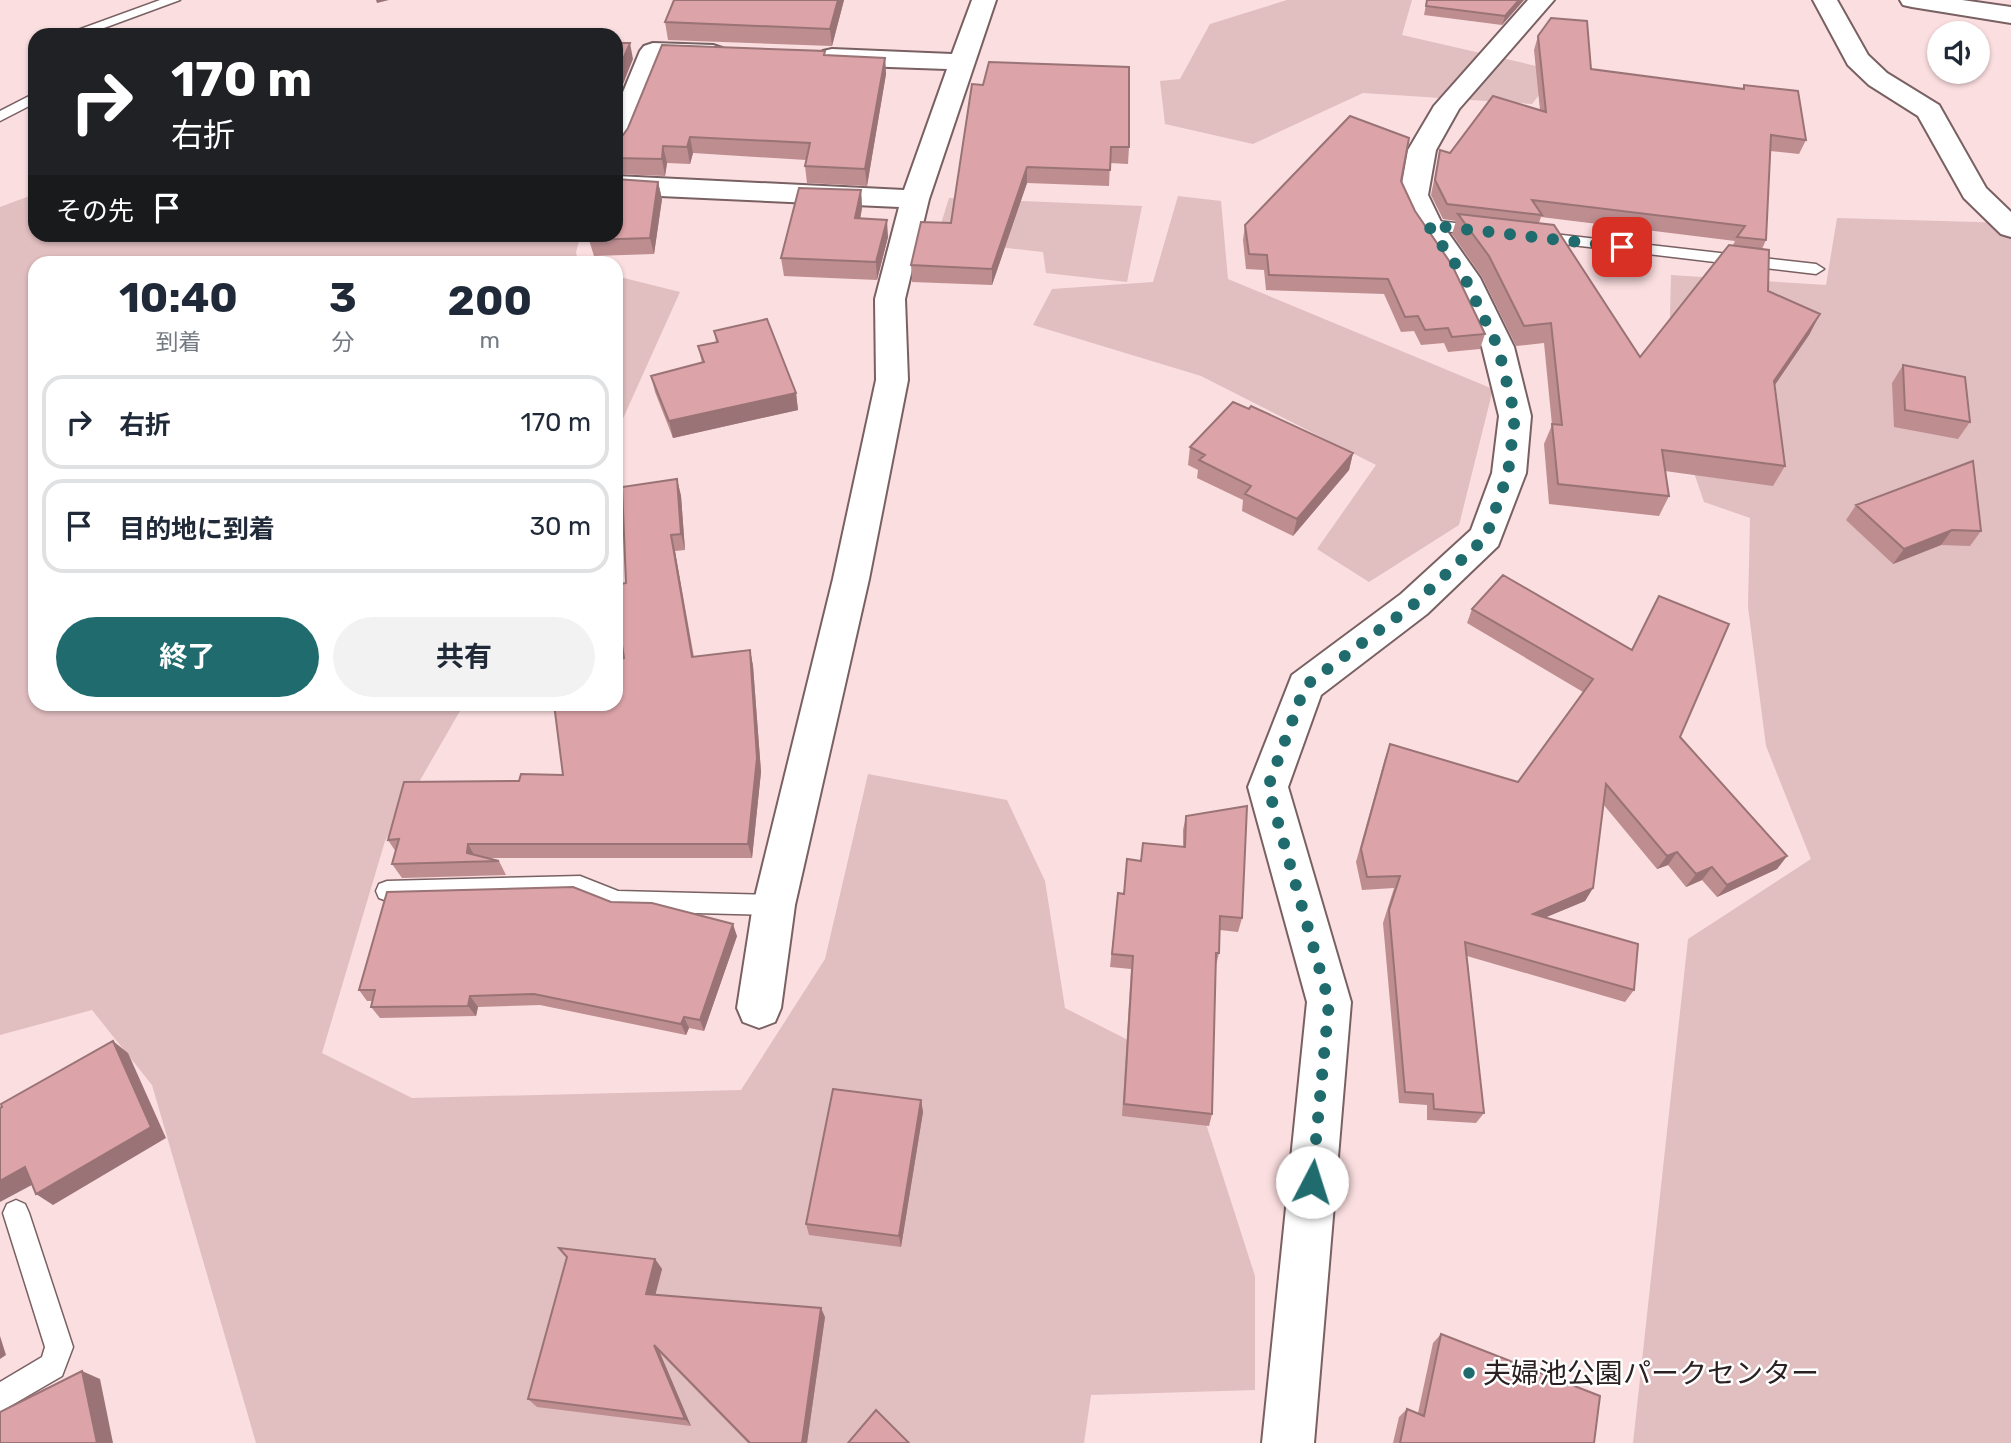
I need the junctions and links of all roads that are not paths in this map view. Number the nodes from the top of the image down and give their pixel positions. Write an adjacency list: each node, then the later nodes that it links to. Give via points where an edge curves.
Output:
1 (173, 0): 7 (lane)
2 (984, 0): 10 (street)
3 (1542, 0): 16 (street, via 1447,106 1422,150 1414,195)
4 (1825, 0): 17 (street, via 1857,59 1878,79 1929,111 1974,192)
5 (1912, 0): 6 (street)
6 (2011, 15)
7 (91, 28)
8 (734, 54): 13 (street, via 642,50)
9 (801, 56): 10 (street)
10 (963, 62): 15 (street)
11 (28, 101): 12 (lane)
12 (0, 117)
13 (623, 118)
14 (623, 185): 15 (street)
15 (915, 199): 22 (street, via 890,299 892,380 851,579)
16 (1428, 225): 18 (lane); 26 (street, via 1465,278 1498,347 1515,416 1513,439 1508,473 1486,537 1414,604 1305,686 1268,787 1329,1002)
17 (2011, 228)
18 (1497, 233)
19 (1525, 236): 20 (lane)
20 (1816, 269)
21 (387, 891): 22 (lane, via 580,886 617,901)
22 (774, 905): 23 (street)
23 (759, 1008)
24 (16, 1213): 25 (lane, via 59,1347 52,1366)
25 (0, 1398)
26 (1288, 1443)

